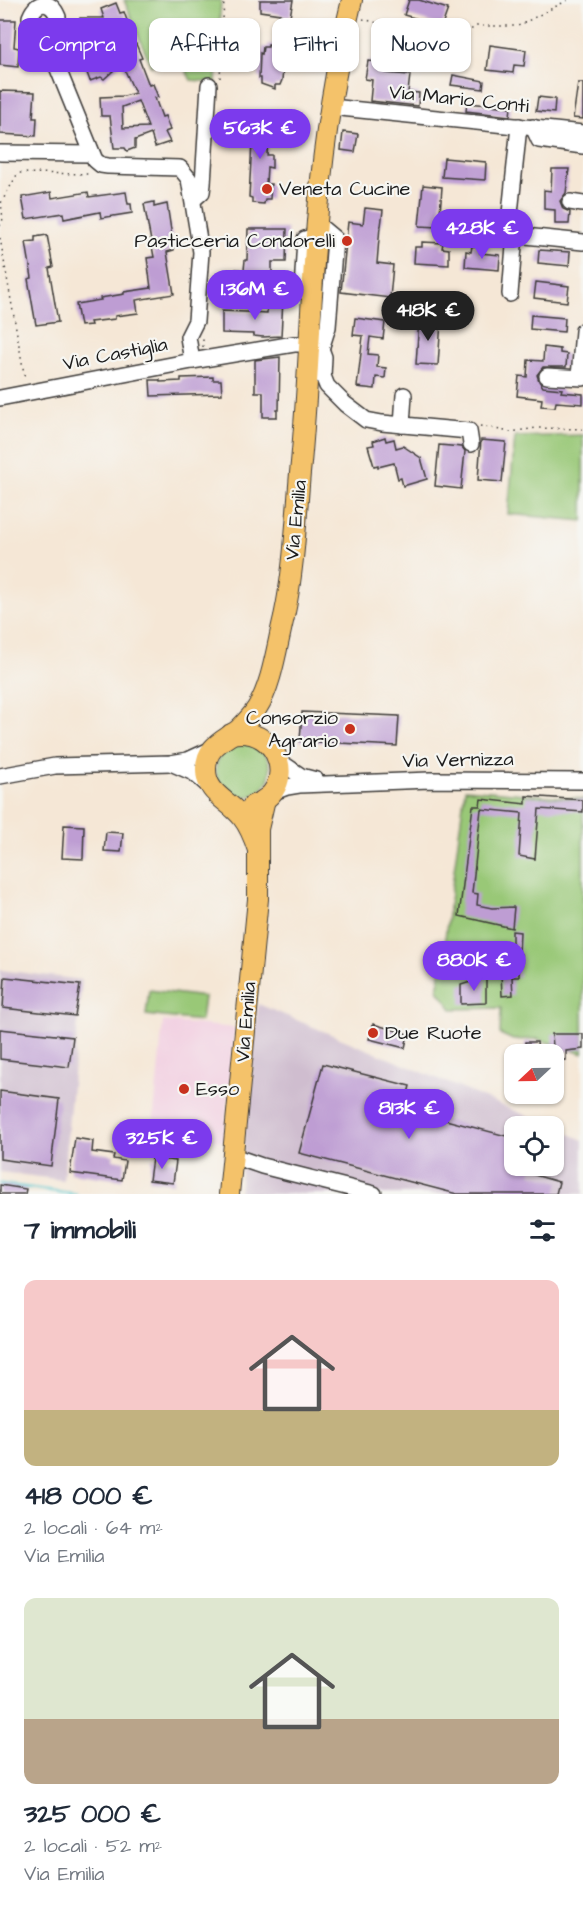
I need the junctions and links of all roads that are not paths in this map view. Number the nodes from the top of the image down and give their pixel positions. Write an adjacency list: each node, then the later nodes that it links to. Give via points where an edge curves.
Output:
1 (350, 8): 4 (main road, Via Emilia)
2 (59, 72): 9 (street)
3 (209, 86): 10 (street, via 202,192)
4 (331, 107): 5 (street, Via Mario Conti); 12 (main road, Via Emilia)
5 (526, 127): 6 (street, Via Mario Conti); 7 (street, via 539,140); 13 (street)
6 (583, 133)
7 (583, 146)
8 (0, 153): 9 (street)
9 (92, 154): 10 (street, via 101,165 180,168 189,179)
10 (193, 200): 18 (street, via 201,252 196,321 189,337)
11 (458, 229): 13 (street)
12 (316, 230): 17 (main road, Via Emilia); 17 (street, Via Emilia, via 335,239 328,327)
13 (512, 233): 14 (street); 15 (street)
14 (583, 242)
15 (510, 294)
16 (583, 331): 20 (street)
17 (316, 346): 18 (street, Via Castiglia, via 294,344); 21 (street, Via Emilia, via 324,357 324,381); 24 (main road, Via Emilia)
18 (195, 352): 23 (street, Via Castiglia)
19 (547, 376): 20 (street)
20 (581, 378)
21 (331, 392): 24 (street, via 315,396); 25 (street, via 366,420)
22 (404, 395): 25 (street)
23 (0, 398)
24 (307, 406): 27 (main road, Via Emilia, via 287,593)
25 (402, 425): 26 (street)
26 (470, 438)
27 (264, 693): 28 (main road, Via Emilia, via 250,717); 29 (main road, Via Emilia, via 263,720)
28 (231, 734): 29 (main road, via 251,733); 30 (main road, Via Emilia)
29 (269, 743): 31 (main road, Via Emilia)
30 (212, 749): 32 (street); 36 (main road, via 206,768)
31 (279, 761): 35 (street, Via Vernizza, via 301,776); 37 (main road, Via Emilia, via 277,783)
32 (171, 764): 33 (street, via 56,766); 36 (street, via 194,773)
33 (0, 776)
34 (583, 781): 35 (street, Via Vernizza)
35 (334, 784): 37 (street, Via Vernizza, via 287,787)
36 (217, 794): 37 (main road, via 240,806); 38 (main road, Via Emilia, via 248,825)
37 (268, 796): 38 (main road, Via Emilia, via 259,819)
38 (258, 850): 39 (main road, Via Emilia, via 258,899)
39 (233, 1156): 40 (street); 41 (main road, Via Emilia)
40 (321, 1187): 42 (street)
41 (229, 1194)
42 (374, 1194)

